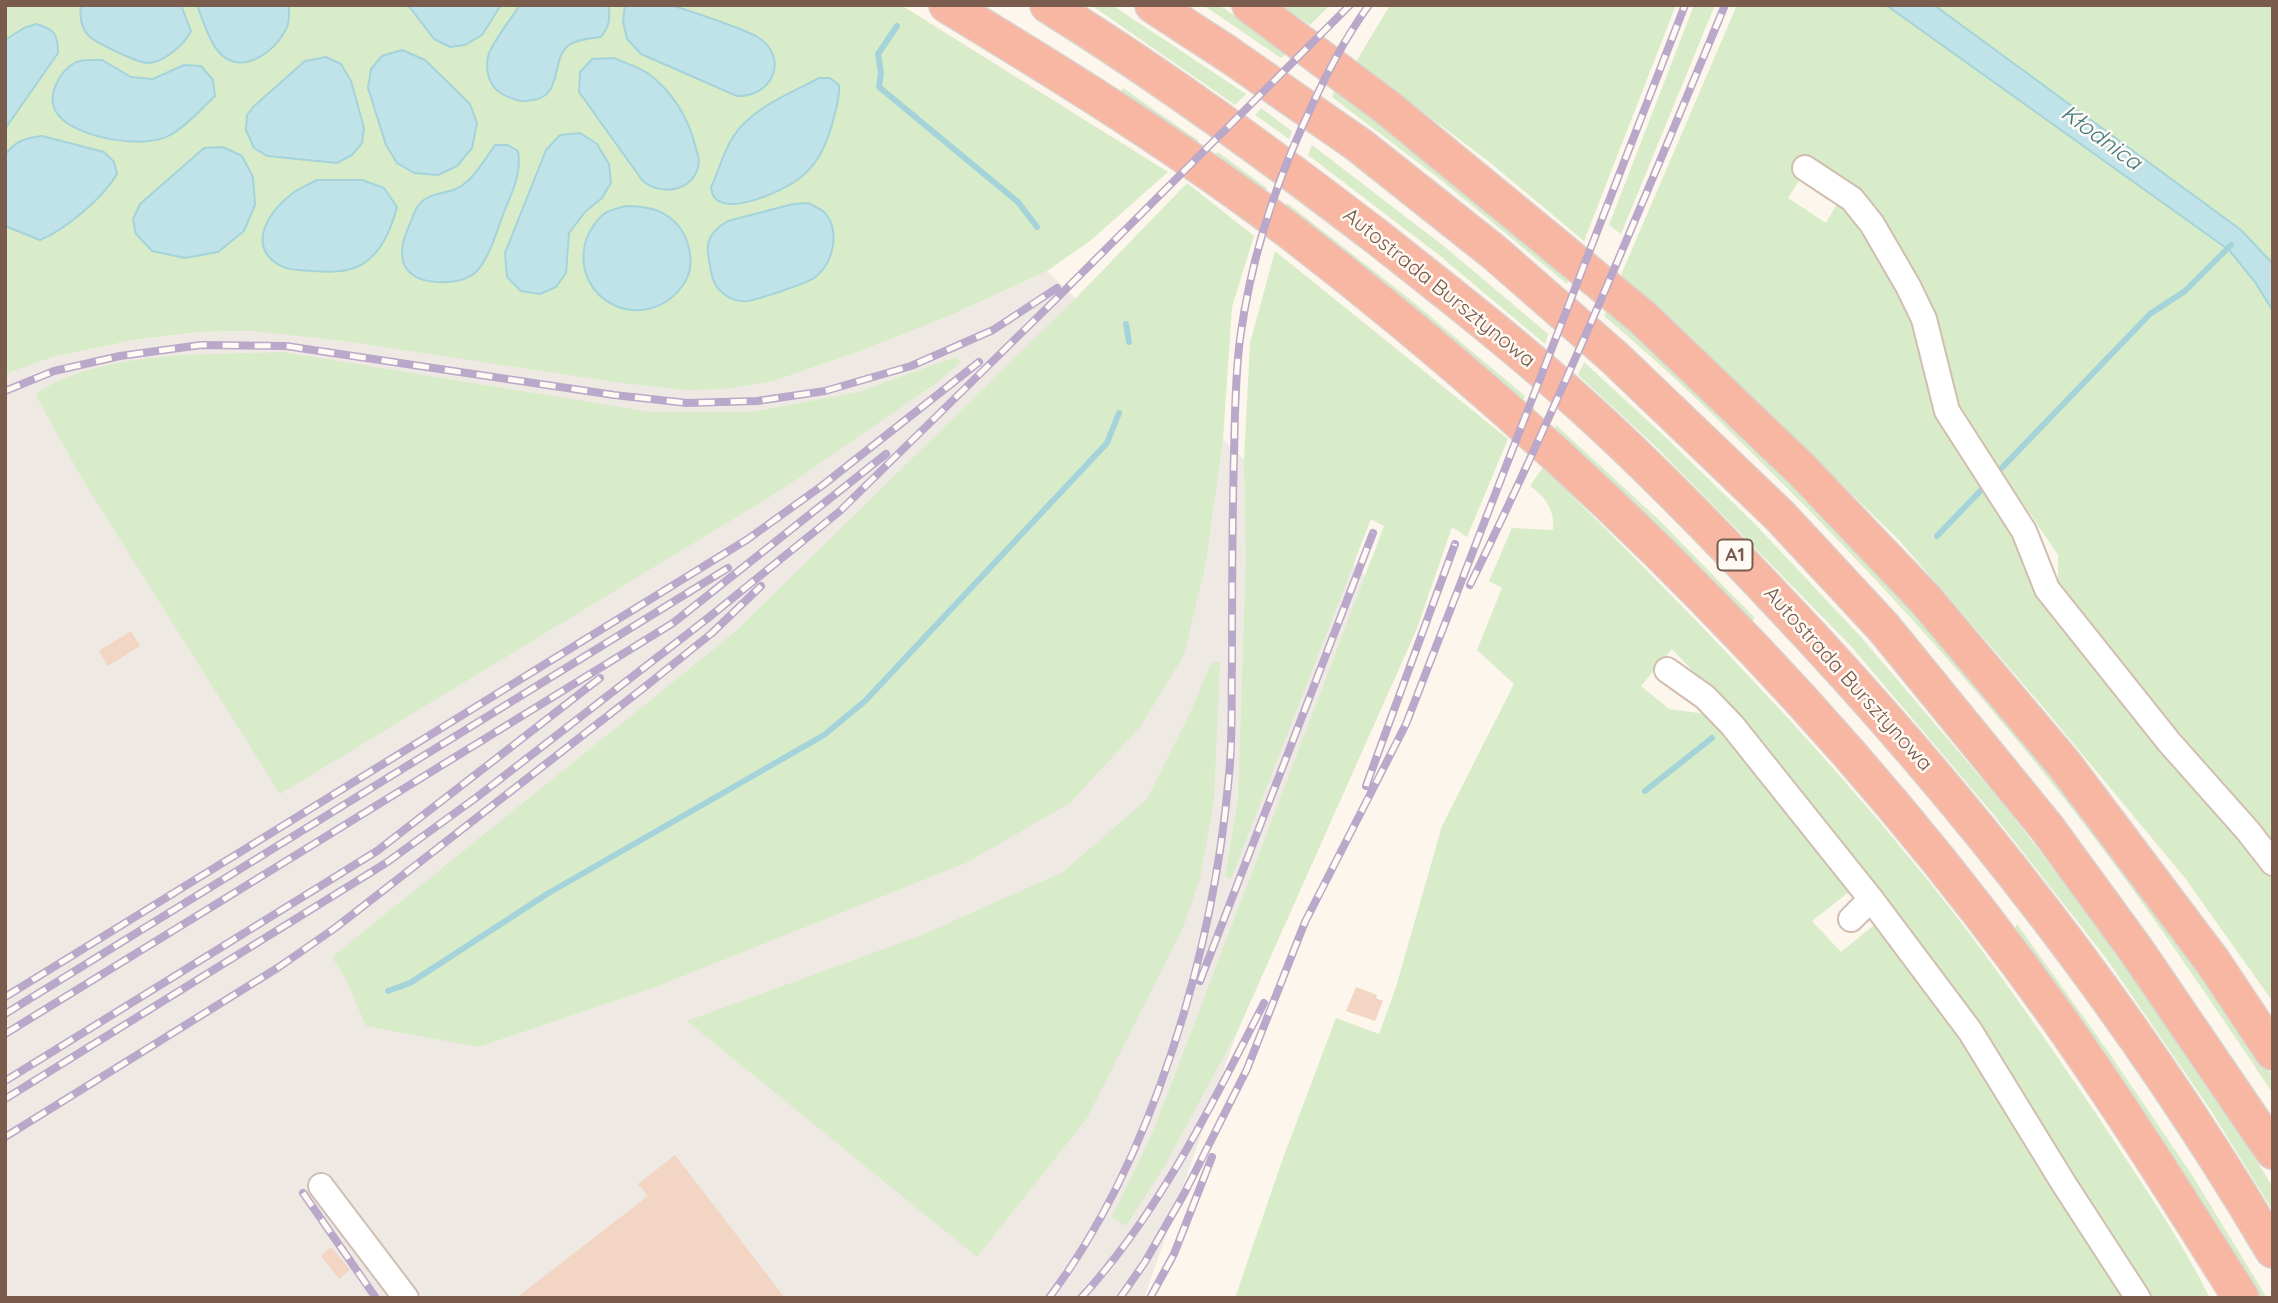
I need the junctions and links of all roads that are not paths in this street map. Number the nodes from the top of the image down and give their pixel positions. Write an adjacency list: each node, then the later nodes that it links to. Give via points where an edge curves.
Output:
1 (947, 5): 14 (highway, via 1049,66 1292,233 1426,339 1677,570 1835,739 1967,897 2058,1018 2160,1169)
2 (1048, 5): 13 (highway, Autostrada Bursztynowa / A1, via 1197,103 1457,300 1582,405 1717,537 1840,666 2036,901 2187,1113)
3 (1153, 5): 11 (highway, via 1359,145 1495,253 1615,358 1780,516 1884,628 2047,828)
4 (1250, 5): 10 (highway, via 1388,108 1642,317 1802,470 1925,599 2064,764 2213,962)
5 (1805, 168): 7 (lane, via 1852,199 1908,285 1924,319 1947,411 2024,531 2047,589)
6 (1667, 670): 8 (lane, via 1732,725)
7 (2273, 863)
8 (1871, 900): 9 (lane); 16 (lane, via 1970,1031)
9 (1851, 919)
10 (2273, 1052)
11 (2273, 1151)
12 (321, 1186): 15 (lane)
13 (2273, 1250)
14 (2234, 1290)
15 (406, 1298)
16 (2138, 1298)

